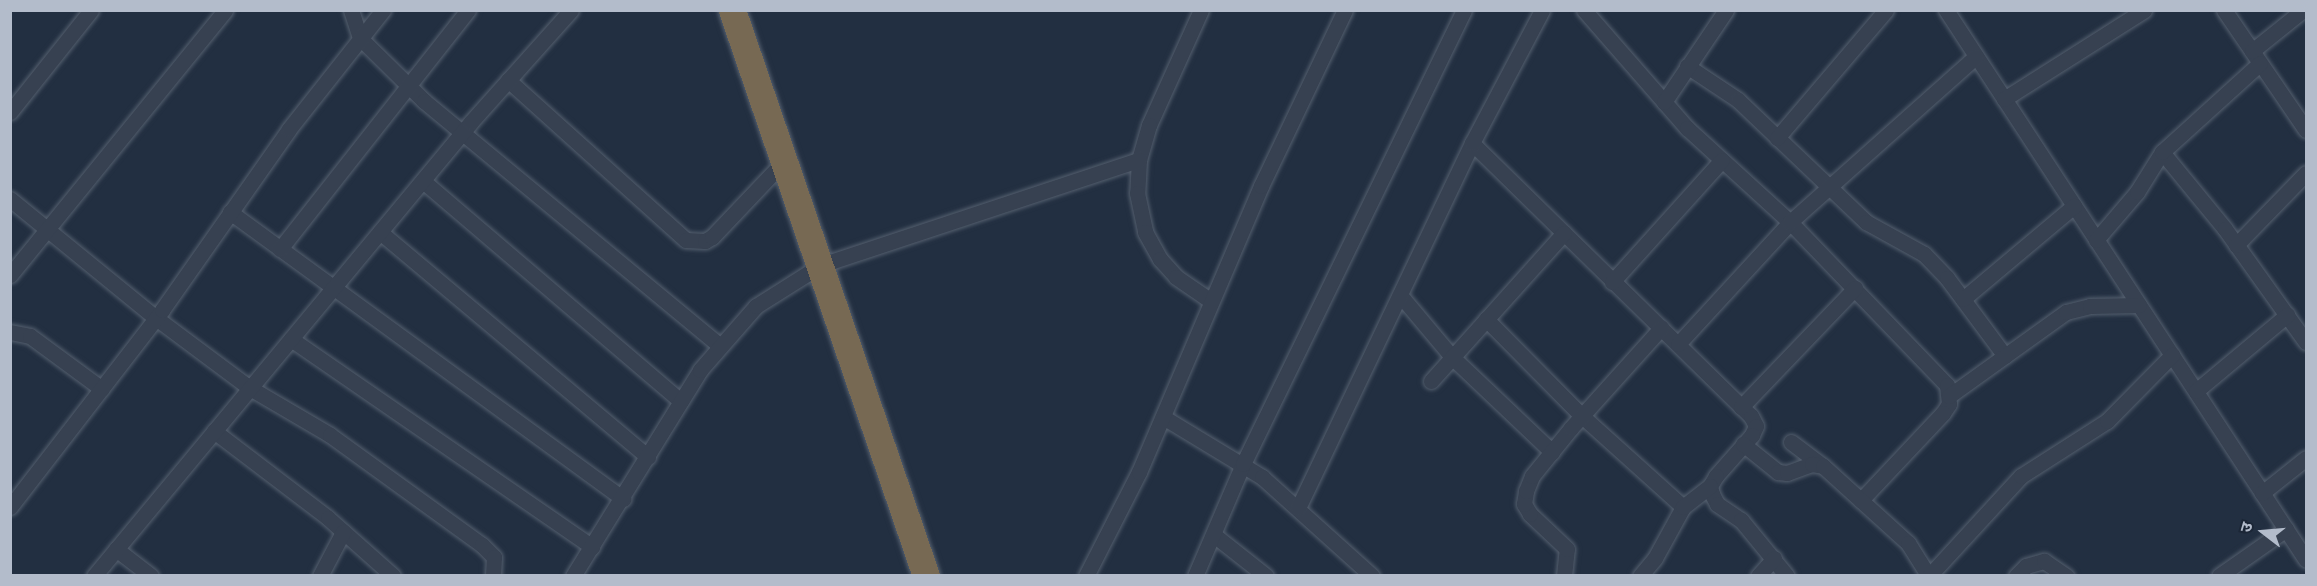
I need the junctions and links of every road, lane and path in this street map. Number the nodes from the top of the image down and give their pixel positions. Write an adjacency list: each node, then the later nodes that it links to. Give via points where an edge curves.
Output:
1 (91, 10): 27 (street)
2 (225, 10): 43 (street)
3 (351, 10): 19 (street)
4 (383, 10): 19 (street)
5 (468, 10): 24 (street)
6 (571, 10): 23 (street)
7 (732, 10): 35 (highway)
8 (1201, 10): 33 (street, via 1157,103)
9 (1345, 10): 56 (street, via 1283,137)
10 (1464, 10): 85 (street)
11 (1542, 10): 31 (street)
12 (1584, 10): 26 (street)
13 (1726, 10): 22 (street)
14 (1886, 10): 30 (street)
15 (1946, 10): 20 (street)
16 (2145, 10): 25 (street)
17 (2224, 10): 21 (street)
18 (2303, 10): 21 (street)
19 (360, 38): 24 (street); 41 (street)
20 (1976, 56): 25 (street); 38 (street)
21 (2256, 57): 28 (street); 32 (street)
22 (1687, 66): 26 (street); 30 (street, via 1738,100)
23 (508, 80): 29 (street); 35 (street, via 686,240 705,242 712,237)
24 (408, 86): 29 (street); 48 (street)
25 (2004, 99): 40 (street)
26 (1664, 102): 34 (street)
27 (10, 112)
28 (2307, 130)
29 (461, 134): 36 (street); 66 (street)
30 (1777, 138): 38 (street)
31 (1472, 143): 45 (street); 54 (street)
32 (2162, 152): 46 (street, via 2137,192); 47 (street)
33 (1139, 160): 49 (street); 56 (street, via 1140,211 1152,247 1176,277)
34 (1722, 160): 42 (street); 51 (street)
35 (784, 161): 49 (highway)
36 (423, 181): 44 (street); 75 (street)
37 (2304, 182): 47 (street)
38 (1828, 188): 42 (street); 55 (street, via 1875,229 1924,254)
39 (10, 199): 43 (street)
40 (2074, 206): 46 (street); 55 (street)
41 (230, 212): 48 (street); 59 (street)
42 (1790, 222): 53 (street); 65 (street)
43 (46, 228): 50 (street); 59 (street)
44 (380, 232): 52 (street); 83 (street)
45 (1564, 232): 51 (street); 60 (street)
46 (2096, 240): 57 (street)
47 (2236, 245): 58 (street)
48 (280, 249): 52 (street)
49 (821, 265): 66 (street, via 756,306); 108 (highway)
50 (10, 275)
51 (1612, 282): 61 (street)
52 (333, 288): 63 (street); 89 (street)
53 (1855, 288): 74 (street, via 1940,375); 76 (street)
54 (1400, 295): 69 (street); 93 (street)
55 (1963, 299): 67 (street)
56 (1211, 301): 78 (street)
57 (2139, 304): 67 (street, via 2090,306 2066,312); 68 (street)
58 (2287, 315): 64 (street); 73 (street)
59 (156, 318): 71 (street); 72 (street)
60 (1486, 319): 69 (street); 77 (street)
61 (1661, 328): 65 (street); 77 (street)
62 (10, 332): 72 (street, via 30,336)
63 (291, 339): 71 (street); 97 (street)
64 (2307, 342)
65 (1678, 344): 76 (street)
66 (719, 345): 75 (street)
67 (2005, 356): 74 (street)
68 (2172, 356): 73 (street); 101 (street, via 2107,421 2021,476)
69 (1452, 357): 70 (street); 82 (street)
70 (1431, 381)
71 (250, 388): 79 (street); 106 (street, via 330,435 474,538 494,557)
72 (102, 389): 91 (street)
73 (2196, 391): 88 (street)
74 (1949, 396): 90 (street, via 1943,413)
75 (681, 401): 83 (street)
76 (1741, 407): 81 (street, via 1756,426)
77 (1582, 416): 82 (street); 92 (street)
78 (1162, 417): 85 (street); 109 (street)
79 (214, 431): 95 (street); 98 (street)
80 (1791, 442): 86 (street)
81 (1743, 444): 86 (street, via 1778,472 1787,473 1812,464); 87 (street)
82 (1552, 452): 113 (street, via 1532,476 1524,504 1567,549)
83 (648, 457): 89 (street)
84 (2307, 458): 88 (street)
85 (1243, 464): 93 (street); 96 (street)
86 (1823, 466): 90 (street)
87 (1710, 486): 92 (street); 99 (street, via 1717,504 1741,520)
88 (2262, 493): 94 (street)
89 (623, 499): 97 (street)
90 (1861, 500): 101 (street, via 1908,543)
91 (10, 507)
92 (1683, 507): 114 (street, via 1655,558)
93 (1298, 508): 112 (street)
94 (2286, 529): 100 (street); 119 (street)
95 (343, 532): 104 (street); 105 (street)
96 (1214, 535): 110 (street); 111 (street)
97 (592, 547): 107 (street)
98 (116, 549): 102 (street); 103 (street)
99 (1774, 558): 115 (street); 116 (street)
100 (2307, 560)
101 (1929, 575)
102 (94, 576)
103 (151, 576)
104 (320, 576)
105 (393, 576)
106 (493, 576)
107 (573, 576)
108 (926, 576)
109 (1086, 576)
110 (1195, 576)
111 (1266, 576)
112 (1372, 576)
113 (1564, 576)
114 (1640, 576)
115 (1758, 576)
116 (1787, 576)
117 (2016, 576): 118 (street, via 2026,566 2044,561)
118 (2066, 576)
119 (2219, 576)

